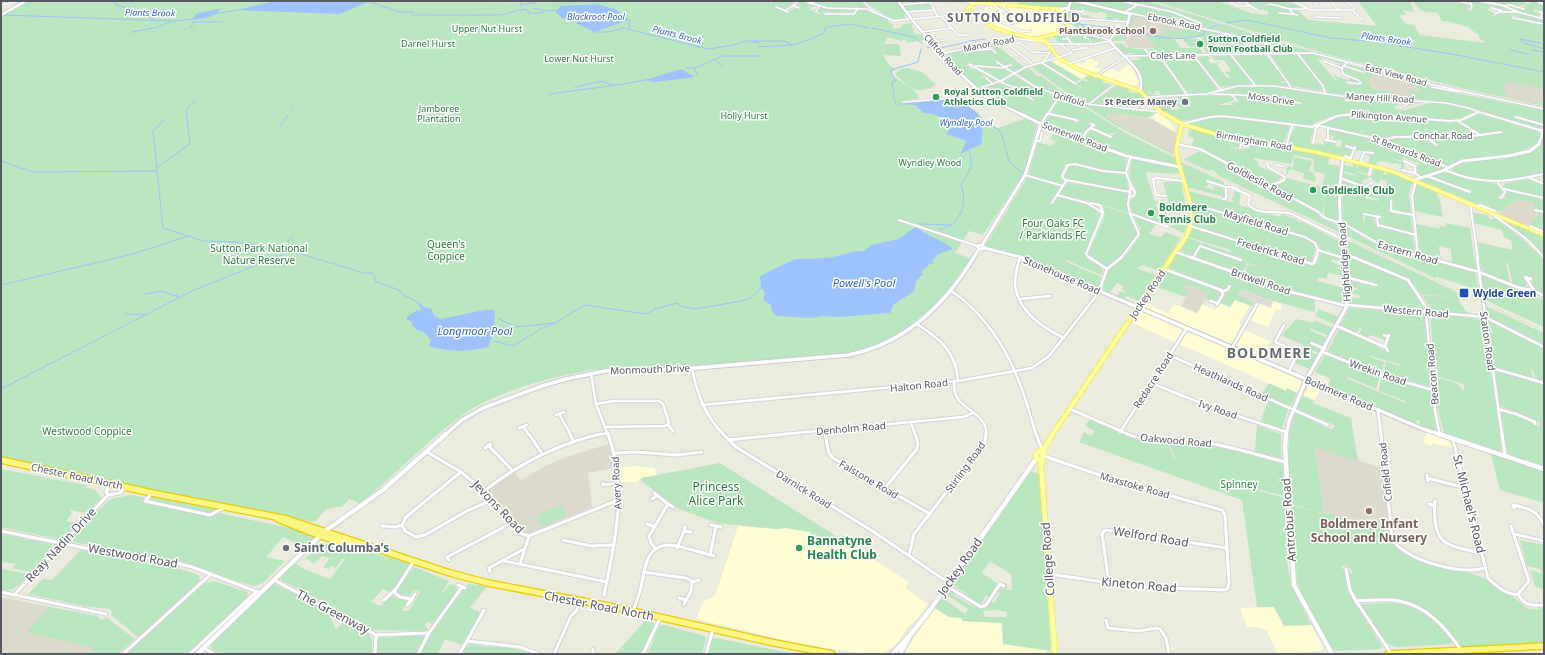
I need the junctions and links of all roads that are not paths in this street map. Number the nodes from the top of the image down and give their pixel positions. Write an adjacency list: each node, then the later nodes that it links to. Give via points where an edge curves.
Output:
1 (19, 1): 38 (street)
2 (26, 1): 79 (street)
3 (799, 1): 39 (street)
4 (804, 1): 28 (street)
5 (816, 1): 28 (street)
6 (862, 1): 56 (street)
7 (898, 1): 37 (street, Clifton Road)
8 (959, 1): 29 (street)
9 (988, 1): 30 (main road); 32 (main road); 41 (main road)
10 (1006, 1): 42 (street)
11 (1071, 1): 52 (street)
12 (1076, 1): 67 (street)
13 (1121, 1): 33 (street)
14 (1243, 1): 43 (street)
15 (1283, 1): 16 (street)
16 (1294, 1): 54 (street)
17 (1313, 1): 31 (street)
18 (1331, 1): 63 (street)
19 (1346, 1): 64 (street, via 1355,8)
20 (1458, 1): 35 (street)
21 (1470, 1): 35 (street)
22 (1478, 1): 23 (street)
23 (1481, 1): 44 (street)
24 (1537, 1): 36 (street)
25 (930, 2): 37 (street); 57 (street)
26 (976, 2): 29 (street); 30 (street)
27 (1230, 2): 43 (street, via 1242,7)
28 (810, 3): 40 (street)
29 (971, 3): 30 (main road); 71 (main road, via 968,8)
30 (981, 3): 41 (main road)
31 (1316, 3)
32 (998, 4): 41 (main road); 42 (main road)
33 (1138, 4): 67 (street); 98 (street, via 1193,19 1200,23)
34 (1269, 4): 53 (street)
35 (1471, 4): 55 (street, via 1472,10)
36 (1544, 4)
37 (900, 5): 66 (street, Clifton Road)
38 (1, 6)
39 (794, 6): 45 (street, via 787,11); 46 (street)
40 (819, 6): 47 (street); 65 (street)
41 (990, 6): 48 (street); 58 (street); 62 (street)
42 (1006, 6): 51 (main road); 86 (street)
43 (1250, 6): 60 (street)
44 (1503, 6): 50 (street, via 1509,4); 69 (street)
45 (776, 7)
46 (799, 8)
47 (858, 8): 56 (street); 77 (street, via 855,14)
48 (981, 8)
49 (1492, 8): 68 (street)
50 (1522, 8)
51 (1057, 9): 52 (street); 82 (main road)
52 (1069, 9): 59 (street); 82 (street)
53 (1290, 9): 54 (street); 78 (street)
54 (1306, 9): 61 (street)
55 (1468, 9)
56 (872, 10): 91 (street, via 893,20)
57 (934, 10): 66 (street); 85 (street)
58 (984, 10)
59 (1083, 10)
60 (1258, 10)
61 (1323, 10): 63 (street); 87 (street)
62 (1003, 11): 86 (street); 95 (street, via 988,14)
63 (1339, 11): 64 (street)
64 (1352, 11): 93 (street, via 1362,20)
65 (816, 12)
66 (906, 12): 91 (street, Clifton Road)
67 (1125, 12): 73 (street)
68 (1502, 12): 69 (street); 75 (street)
69 (1518, 12): 90 (street)
70 (1539, 12): 76 (street)
71 (972, 13): 80 (street); 110 (main road, via 996,30)
72 (1024, 13): 81 (street)
73 (1129, 13): 94 (street, via 1131,16); 98 (street, Ebrook Road)
74 (1278, 13): 78 (street)
75 (1494, 13)
76 (1543, 13): 90 (street)
77 (825, 14)
78 (1293, 14): 83 (street)
79 (1, 15)
80 (942, 16): 85 (street); 99 (street)
81 (1028, 16): 82 (street); 86 (street)
82 (1068, 16): 94 (street); 97 (main road)
83 (1297, 16)
84 (1312, 16): 87 (street)
85 (938, 17): 91 (street)
86 (1013, 17): 95 (street, via 1019,22)
87 (1330, 17): 88 (street)
88 (1341, 18)
89 (1512, 18): 96 (street)
90 (1541, 18): 92 (street)
91 (911, 19): 102 (street, Clifton Road)
92 (1544, 19)
93 (1358, 20)
94 (1128, 22): 112 (street, via 1126,30 1111,37)
95 (1006, 24): 100 (street, via 1016,31)
96 (1544, 24)
97 (1069, 25): 101 (main road); 103 (street)
98 (1200, 27): 106 (street, Ebrook Road)
99 (952, 28): 102 (street); 104 (street, via 959,35)
100 (1031, 31)
101 (1067, 31): 103 (street); 110 (main road)
102 (922, 32): 114 (street, Clifton Road)
103 (1080, 32): 105 (street)
104 (969, 35)
105 (1090, 35): 107 (street); 112 (street)
106 (1235, 35): 113 (street); 117 (street, Ebrook Road)
107 (1086, 38)
108 (1063, 39): 116 (street, via 1067,38)
109 (945, 40): 114 (street)
110 (1038, 40): 118 (main road); 122 (street, Manor Road, via 1010,38)
111 (1013, 41): 131 (street, via 1033,52)
112 (1110, 41): 120 (street); 125 (street)
113 (1231, 41)
114 (931, 42): 133 (street, Clifton Road)
115 (1270, 42): 117 (street, Ebrook Road)
116 (1071, 43): 119 (street); 120 (street)
117 (1265, 43): 132 (street, Ebrook Road)
118 (1047, 44): 119 (street); 127 (main road, Birmingham Road)
119 (1060, 44): 141 (street, via 1072,53)
120 (1079, 44): 123 (street)
121 (1011, 45): 150 (street)
122 (973, 46): 130 (street, via 980,50 992,49); 133 (street, Manor Road)
123 (1081, 48): 124 (street); 126 (street)
124 (1088, 48)
125 (1115, 48): 137 (street); 148 (street)
126 (1072, 50)
127 (1053, 51): 131 (street); 141 (main road, Birmingham Road)
128 (1147, 51): 138 (street)
129 (1297, 52): 132 (street, Coles Lane); 135 (street, Coles Lane); 174 (street, via 1323,86)
130 (996, 53)
131 (1050, 53): 146 (street)
132 (1276, 53): 134 (street, Coles Lane)
133 (941, 54): 168 (street, Clifton Road, via 951,67)
134 (1267, 54): 136 (street, Coles Lane); 167 (street)
135 (1317, 54): 145 (street, East View Road)
136 (1230, 55): 140 (street, Coles Lane); 164 (street)
137 (1125, 56): 138 (street, Coles Lane); 155 (street); 172 (street, via 1132,62 1141,81)
138 (1150, 56): 139 (street, Coles Lane)
139 (1160, 56): 140 (street, Coles Lane); 177 (street)
140 (1194, 56): 170 (street)
141 (1059, 58): 146 (street); 148 (main road, Birmingham Road)
142 (1323, 61): 152 (street)
143 (972, 62): 151 (street, via 984,68)
144 (997, 62): 151 (street, Driffold)
145 (1347, 62): 152 (street); 176 (street, East View Road)
146 (1042, 63): 150 (street); 161 (street)
147 (969, 64): 157 (street)
148 (1068, 64): 155 (main road, Birmingham Road)
149 (1011, 65): 151 (street)
150 (1033, 65): 154 (street, bridge)
151 (1003, 67): 154 (street, Driffold)
152 (1343, 67): 153 (street); 158 (street, via 1344,74 1360,83)
153 (1363, 72)
154 (1013, 74): 157 (street); 169 (street, Driffold)
155 (1095, 77): 159 (main road, Birmingham Road)
156 (986, 79): 160 (street)
157 (999, 82): 160 (street); 163 (street); 166 (street)
158 (1348, 82)
159 (1116, 83): 172 (main road, Birmingham Road); 186 (street)
160 (993, 84): 162 (street)
161 (1076, 84)
162 (982, 86)
163 (990, 86)
164 (1256, 86): 167 (street, Maney Hill Road); 170 (street, Maney Hill Road, via 1238,86)
165 (1432, 87): 176 (street, East View Road)
166 (1014, 88)
167 (1291, 88): 174 (street, Maney Hill Road)
168 (976, 89): 183 (street, via 953,98); 184 (street, Somerville Road)
169 (1039, 89): 178 (street, Driffold); 181 (street, via 1027,96)
170 (1221, 90): 173 (street, Maney Hill Road)
171 (982, 91): 184 (street, via 999,102)
172 (1140, 91): 179 (main road, Birmingham Road)
173 (1216, 93): 175 (street, Maney Hill Road); 177 (street, Maney Hill Road)
174 (1324, 93): 180 (street, Maney Hill Road)
175 (1232, 94): 182 (street); 185 (street, Moss Drive)
176 (1475, 94): 189 (street, East View Road)
177 (1187, 95): 179 (street, Maney Hill Road)
178 (1059, 97): 186 (street, Driffold, bridge); 192 (street)
179 (1147, 97): 187 (street); 190 (main road, Birmingham Road)
180 (1407, 99): 188 (street, via 1409,103); 191 (street, Maney Hill Road, via 1448,103)
181 (1033, 100)
182 (1237, 101)
183 (903, 102)
184 (996, 103): 196 (street, Somerville Road)
185 (1300, 103)
186 (1087, 104): 187 (street, Driffold)
187 (1130, 107): 190 (street, Driffold)
188 (1403, 107)
189 (1544, 109)
190 (1161, 112): 198 (main road, Birmingham Road)
191 (1479, 112): 195 (street, Pilkington Avenue); 205 (street, Maney Hill Road)
192 (1048, 114): 194 (street); 196 (street)
193 (1518, 117): 200 (street)
194 (1076, 121)
195 (1458, 121): 199 (street, Pilkington Avenue, via 1357,114 1334,117); 209 (street, Conchar Road)
196 (1041, 124): 211 (street, Monmouth Drive); 212 (street, Somerville Road)
197 (1091, 124): 203 (street, via 1094,125)
198 (1182, 124): 201 (street, Pilkington Avenue, via 1210,116 1222,116); 213 (main road, Birmingham Road, via 1204,132); 217 (main road)
199 (1315, 125): 201 (street, Pilkington Avenue); 202 (street, St Bernards Road)
200 (1544, 125)
201 (1292, 126): 220 (street)
202 (1319, 126): 204 (street, St Bernards Road); 216 (street, via 1316,128)
203 (1091, 128): 208 (street); 212 (street)
204 (1328, 128): 214 (street, St Bernards Road); 215 (street, via 1327,140)
205 (1543, 130): 232 (street, via 1539,144 1530,151 1462,161)
206 (1042, 132): 211 (street, via 1040,141)
207 (1501, 132): 209 (street, Conchar Road)
208 (1110, 136)
209 (1480, 136): 210 (street, Conchar Road)
210 (1427, 137): 214 (street, Conchar Road, via 1395,137); 218 (street)
211 (1036, 140): 240 (street, Monmouth Drive)
212 (1081, 140): 224 (street, Somerville Road)
213 (1242, 140): 220 (main road, Birmingham Road); 221 (street, via 1239,149)
214 (1383, 140): 232 (street, St Bernards Road)
215 (1336, 142)
216 (1313, 143)
217 (1177, 144): 231 (main road, bridge); 255 (street, Goldieslie Road, via 1200,149)
218 (1436, 145)
219 (1346, 146): 225 (street, via 1355,148)
220 (1286, 147): 223 (main road, Birmingham Road)
221 (1244, 150)
222 (1373, 153): 227 (street, via 1364,152 1361,160)
223 (1344, 157): 225 (main road, Birmingham Road); 243 (street, Highbridge Road)
224 (1130, 158): 231 (street, Somerville Road); 236 (street)
225 (1350, 159): 227 (main road, Birmingham Road)
226 (1404, 161): 237 (street, via 1415,166)
227 (1363, 163): 230 (main road, Birmingham Road)
228 (1263, 165): 235 (street, via 1267,164)
229 (1276, 165): 235 (street, via 1281,166)
230 (1372, 166): 238 (street); 247 (main road, Birmingham Road)
231 (1180, 167): 248 (main road)
232 (1449, 168): 234 (street)
233 (1402, 170): 237 (street)
234 (1446, 170): 241 (street); 251 (street, via 1474,180)
235 (1278, 172): 255 (street, via 1285,179)
236 (1126, 173): 246 (street, via 1072,164 1066,165 1062,177); 254 (street)
237 (1415, 173): 244 (street)
238 (1370, 174)
239 (1544, 174): 242 (street)
240 (1026, 175): 253 (street); 286 (street, Monmouth Drive)
241 (1426, 176): 244 (street); 260 (street)
242 (1536, 176): 245 (street); 252 (street)
243 (1340, 178): 257 (street); 279 (street, Highbridge Road)
244 (1421, 178): 247 (street)
245 (1528, 178): 251 (street); 252 (street)
246 (1066, 180): 253 (street); 259 (street)
247 (1415, 180): 271 (main road, Birmingham Road); 277 (street, via 1412,191)
248 (1183, 181): 262 (street, via 1153,179 1156,195); 269 (main road)
249 (1207, 181): 256 (street)
250 (1372, 182): 257 (street)
251 (1497, 183): 258 (street)
252 (1543, 184)
253 (1063, 186): 261 (street)
254 (1131, 186): 259 (street); 263 (street, via 1135,192 1134,196)
255 (1270, 186): 279 (street, Goldieslie Road, via 1319,212 1325,218)
256 (1226, 187): 265 (street, via 1226,199); 285 (street, via 1232,187 1248,195 1248,205 1253,209 1267,213 1277,211 1290,214)
257 (1365, 187): 264 (street, via 1368,190)
258 (1504, 189): 266 (street, via 1505,193); 267 (street)
259 (1130, 192): 263 (street)
260 (1470, 192)
261 (1057, 195): 270 (street); 295 (street, via 1087,203 1104,213 1086,254)
262 (1166, 196)
263 (1130, 197): 275 (street)
264 (1367, 197)
265 (1223, 198)
266 (1500, 198)
267 (1544, 198)
268 (1391, 201): 277 (street, via 1391,211)
269 (1188, 202): 280 (main road); 287 (street, Mayfield Road, via 1305,237 1315,243)
270 (1052, 203)
271 (1470, 203): 273 (main road, Birmingham Road); 297 (street, Station Road)
272 (1535, 210): 274 (street)
273 (1493, 212): 283 (main road, Birmingham Road); 292 (street)
274 (1544, 212)
275 (1130, 214): 282 (street); 295 (street, via 1138,229 1138,236 1122,257)
276 (1364, 214): 284 (street, via 1378,217 1378,226)
277 (1413, 215): 284 (street)
278 (899, 220): 286 (street, Stonehouse Road)
279 (1341, 224): 285 (street, Highbridge Road); 289 (street, Eastern Road, via 1376,243)
280 (1190, 226): 287 (street, Frederick Road, via 1313,264); 288 (main road, Jockey Road)
281 (1530, 226): 283 (street, Birmingham Road)
282 (1168, 227)
283 (1544, 233)
284 (1416, 235): 289 (street)
285 (1341, 236): 290 (street, Highbridge Road)
286 (980, 247): 291 (street, Stonehouse Road); 304 (street, Monmouth Drive)
287 (1318, 250): 290 (street, Frederick Road)
288 (1175, 252): 293 (street, Britwell Road); 296 (main road, Jockey Road)
289 (1418, 255): 297 (street, Eastern Road)
290 (1343, 256): 298 (street, Highbridge Road); 315 (street, Frederick Road, via 1358,258 1408,280)
291 (1020, 257): 305 (street, Stonehouse Road); 310 (street, via 1015,283)
292 (1544, 257)
293 (1193, 258): 294 (street, via 1201,245); 313 (street, Britwell Road, via 1286,290)
294 (1239, 258)
295 (1107, 269): 305 (street, Halton Road)
296 (1164, 269): 306 (street); 314 (main road, Jockey Road)
297 (1479, 272): 303 (street, Eastern Road); 316 (street, Station Road)
298 (1345, 277): 300 (street); 313 (street, Highbridge Road)
299 (1528, 280): 302 (street)
300 (1376, 285)
301 (1230, 286): 306 (street)
302 (1531, 287): 303 (street); 307 (street)
303 (1528, 290): 307 (street, Eastern Road)
304 (951, 291): 317 (street, Monmouth Drive); 334 (street, via 987,324 1002,343)
305 (1100, 291): 314 (street, Stonehouse Road); 322 (street, Halton Road)
306 (1223, 292): 311 (street, via 1217,304)
307 (1539, 293): 309 (street)
308 (1050, 296): 310 (street)
309 (1544, 296)
310 (1020, 299): 322 (street, via 1038,322)
311 (1210, 301)
312 (1257, 304): 327 (street)
313 (1348, 305): 315 (street, Western Road); 319 (street, Highbridge Road)
314 (1138, 308): 320 (street, Boldmere Road); 345 (main road, Jockey Road)
315 (1428, 312): 316 (street, Western Road); 341 (street, Beacon Road)
316 (1485, 317): 326 (street); 333 (street, Station Road)
317 (917, 324): 332 (street, Monmouth Drive, via 893,340 853,354); 338 (street, Stirling Road, via 938,339 951,354 957,363)
318 (1285, 324): 330 (street, via 1275,342)
319 (1337, 326): 325 (street); 328 (street, Highbridge Road)
320 (1187, 328): 327 (street, Boldmere Road); 331 (street, Redacre Road)
321 (1384, 335): 325 (street, via 1389,336)
322 (1064, 338): 334 (street, Halton Road, via 1045,360 1032,368)
323 (1310, 343): 328 (street, Wrekin Road)
324 (1300, 347): 330 (street)
325 (1385, 347): 329 (street)
326 (1544, 347)
327 (1232, 348): 335 (street, Boldmere Road)
328 (1324, 350): 337 (street, Highbridge Road); 341 (street, Wrekin Road, via 1380,375)
329 (1388, 351)
330 (1298, 352): 335 (street)
331 (1169, 355): 339 (street, Redacre Road); 346 (street, Heathlands Road)
332 (692, 368): 336 (street, Monmouth Drive, via 611,370); 343 (street, Darnick Road, via 696,391)
333 (1492, 368): 340 (street); 344 (street, Station Road)
334 (1017, 372): 338 (street, Halton Road); 370 (street, via 1025,391)
335 (1289, 372): 337 (street, Boldmere Road)
336 (591, 373): 342 (street, Avery Road); 366 (street, Monmouth Drive, via 536,387 483,408 462,420)
337 (1307, 380): 346 (street, Antrobus Road); 347 (street, Boldmere Road)
338 (956, 381): 343 (street, Halton Road); 349 (street, Stirling Road, via 953,389 957,399)
339 (1151, 383): 358 (street, Redacre Road); 359 (street, Ivy Road, via 1208,406)
340 (1544, 383)
341 (1433, 390): 361 (street, Beacon Road)
342 (596, 404): 353 (street, via 614,401 659,401 663,404); 355 (street, Avery Road)
343 (702, 405): 363 (street, Darnick Road, via 715,426)
344 (1498, 408): 351 (street, via 1522,416); 371 (street, Station Road)
345 (1070, 409): 358 (street, Oakwood Road); 370 (main road, Jockey Road)
346 (1294, 410): 354 (street, Heathlands Road); 359 (street, Antrobus Road)
347 (1378, 410): 361 (street, Boldmere Road); 427 (street, Cofield Road, via 1393,539 1409,553 1426,560 1472,572)
348 (564, 412): 362 (street, via 558,414)
349 (973, 412): 350 (street, Denholm Road, via 964,418); 397 (street, Stirling Road, via 985,426 985,442)
350 (911, 422): 356 (street, Denholm Road); 382 (street, via 918,443 917,449)
351 (1535, 424)
352 (527, 425): 367 (street, via 521,427)
353 (668, 425): 355 (street); 357 (street)
354 (1328, 425)
355 (606, 427): 360 (street, Avery Road)
356 (824, 431): 363 (street, Denholm Road); 382 (street, Falstone Road, via 833,458)
357 (674, 432)
358 (1120, 432): 373 (street, Oakwood Road, via 1148,439 1190,440 1215,444)
359 (1286, 432): 373 (street, Antrobus Road)
360 (608, 433): 362 (street); 369 (street, Avery Road)
361 (1440, 436): 364 (street, Boldmere Road)
362 (573, 440): 367 (street)
363 (728, 440): 422 (street, Darnick Road, via 743,452)
364 (1453, 440): 371 (street, Boldmere Road); 383 (street, St. Michael's Road)
365 (485, 448): 374 (street, via 490,444)
366 (426, 451): 376 (street, Jevons Road); 410 (street, Monmouth Drive, via 377,494)
367 (541, 452): 374 (street)
368 (702, 452): 369 (street, via 677,455)
369 (614, 453): 379 (street, Avery Road)
370 (1041, 456): 419 (street, Maxstoke Road, via 1117,481 1218,508 1225,515); 432 (main road, College Road); 440 (street, Jockey Road)
371 (1505, 456): 375 (street, Boldmere Road)
372 (1, 460): 378 (highway, Chester Road North)
373 (1286, 462): 492 (street, Antrobus Road, via 1294,585)
374 (511, 469): 384 (street)
375 (1544, 469)
376 (461, 472): 384 (street, Jevons Road); 400 (street, via 412,511)
377 (1427, 478): 383 (street)
378 (110, 483): 381 (highway, Chester Road North); 386 (street, via 106,490)
379 (618, 483): 380 (street); 388 (street, Avery Road)
380 (603, 485)
381 (126, 487): 385 (highway, Chester Road North); 386 (street, Reay Nadin Drive, via 120,493)
382 (885, 488): 397 (street, Falstone Road)
383 (1466, 488): 421 (street, St. Michael's Road)
384 (484, 491): 387 (street, Jevons Road)
385 (152, 493): 396 (highway, Chester Road North); 396 (street, via 145,501 210,515)
386 (108, 496): 415 (street, Reay Nadin Drive)
387 (492, 500): 398 (street, Jevons Road); 400 (street, via 467,511 425,536 410,535)
388 (618, 500): 412 (street, Jevons Road); 416 (street, Avery Road)
389 (652, 500): 391 (street, via 655,494)
390 (1435, 501): 394 (street)
391 (668, 504): 395 (street); 403 (street)
392 (1429, 504): 394 (street)
393 (1513, 505): 406 (street, via 1537,512)
394 (1434, 506): 421 (street, via 1436,524 1443,540)
395 (673, 507)
396 (225, 508): 410 (highway, Chester Road North, via 277,519)
397 (930, 514): 422 (street, Stirling Road, via 914,534)
398 (512, 523): 412 (street, Jevons Road, via 520,533); 423 (street, via 447,557)
399 (647, 524): 403 (street)
400 (402, 525): 402 (street)
401 (711, 525): 404 (street)
402 (382, 526)
403 (655, 526): 417 (street, via 650,536 651,543)
404 (716, 526): 407 (street); 418 (street, via 712,540 712,555)
405 (1511, 526): 411 (street)
406 (1544, 526)
407 (721, 527)
408 (1, 531): 415 (street, Westwood Road)
409 (691, 532): 418 (street, via 685,529)
410 (323, 533): 424 (highway, Chester Road North, via 355,545 370,546); 433 (street, Monmouth Drive)
411 (1514, 534): 414 (street); 445 (street, via 1529,580)
412 (529, 536): 420 (street)
413 (563, 540): 416 (street, via 591,546)
414 (1544, 541)
415 (62, 543): 431 (street, Westwood Road, via 172,562); 446 (street, Reay Nadin Drive)
416 (614, 545): 435 (street, Avery Road)
417 (656, 548): 418 (street, via 664,545); 430 (street, via 648,558)
418 (677, 548)
419 (1227, 548): 437 (street, Kineton Road, via 1229,586 1225,590 1137,587); 437 (street, Welford Road, via 1105,530 1102,534)
420 (524, 549): 425 (street); 426 (street)
421 (1481, 554): 427 (street, St. Michael's Road)
422 (909, 555): 440 (street, Darnick Road)
423 (449, 560)
424 (414, 561): 441 (street); 452 (highway, Chester Road North, via 492,584)
425 (504, 561): 426 (street); 429 (street, via 489,568)
426 (520, 564): 435 (street)
427 (1485, 568): 445 (street, St. Michael's Road, via 1492,582 1513,594)
428 (1346, 569): 453 (street, via 1350,590)
429 (490, 572)
430 (643, 572): 436 (street, via 686,578); 458 (street, via 642,588)
431 (211, 574): 443 (street, Westwood Road); 475 (street)
432 (1049, 574): 437 (street, Kineton Road); 490 (main road, College Road)
433 (274, 580): 443 (street, Monmouth Drive); 468 (street, The Greenway)
434 (699, 580): 436 (street)
435 (607, 582): 447 (street, Avery Road)
436 (693, 582): 451 (street)
437 (1109, 583)
438 (1002, 584): 440 (street, Darnick Road, via 982,607)
439 (458, 585): 466 (street, via 464,587)
440 (948, 585): 467 (street, Jockey Road)
441 (396, 589): 449 (street, via 396,595); 450 (street)
442 (1, 592): 446 (street)
443 (259, 592): 472 (street, Monmouth Drive); 476 (street)
444 (415, 594): 449 (street)
445 (1518, 594): 456 (street, St. Michael's Road, via 1521,600 1529,605)
446 (14, 595): 459 (street)
447 (604, 595)
448 (680, 598): 451 (street)
449 (412, 599): 455 (street)
450 (384, 600)
451 (686, 600): 454 (street)
452 (580, 601): 458 (highway, Chester Road North); 483 (street)
453 (1356, 601): 474 (street, via 1391,600 1408,603 1436,620); 494 (street)
454 (684, 604)
455 (407, 605)
456 (1544, 605)
457 (484, 610): 470 (street)
458 (633, 612): 460 (highway, Chester Road North)
459 (106, 614)
460 (660, 618): 463 (highway, Chester Road North); 485 (street)
461 (1106, 620): 465 (street, via 1108,628)
462 (1166, 626): 464 (street)
463 (712, 629): 486 (street); 487 (highway, Chester Road North)
464 (1163, 630): 465 (street, via 1156,628 1151,631); 491 (street)
465 (1129, 632): 469 (street)
466 (429, 633): 468 (street); 480 (street)
467 (910, 634): 488 (street, Jockey Road); 489 (street, Jockey Road)
468 (376, 635): 479 (street, The Greenway)
469 (1131, 636)
470 (467, 641): 481 (street); 482 (street, via 520,647)
471 (1544, 646): 474 (highway)
472 (204, 647): 477 (street, Monmouth Drive); 478 (street)
473 (593, 649): 484 (street)
474 (1461, 650): 494 (highway)
475 (123, 654)
476 (190, 654)
477 (197, 654)
478 (214, 654)
479 (375, 654)
480 (418, 654)
481 (459, 654)
482 (539, 654)
483 (554, 654)
484 (594, 654)
485 (644, 654)
486 (706, 654)
487 (832, 654)
488 (893, 654)
489 (900, 654)
490 (1055, 654)
491 (1169, 654)
492 (1332, 654)
493 (1388, 654): 494 (highway)
494 (1391, 654)

